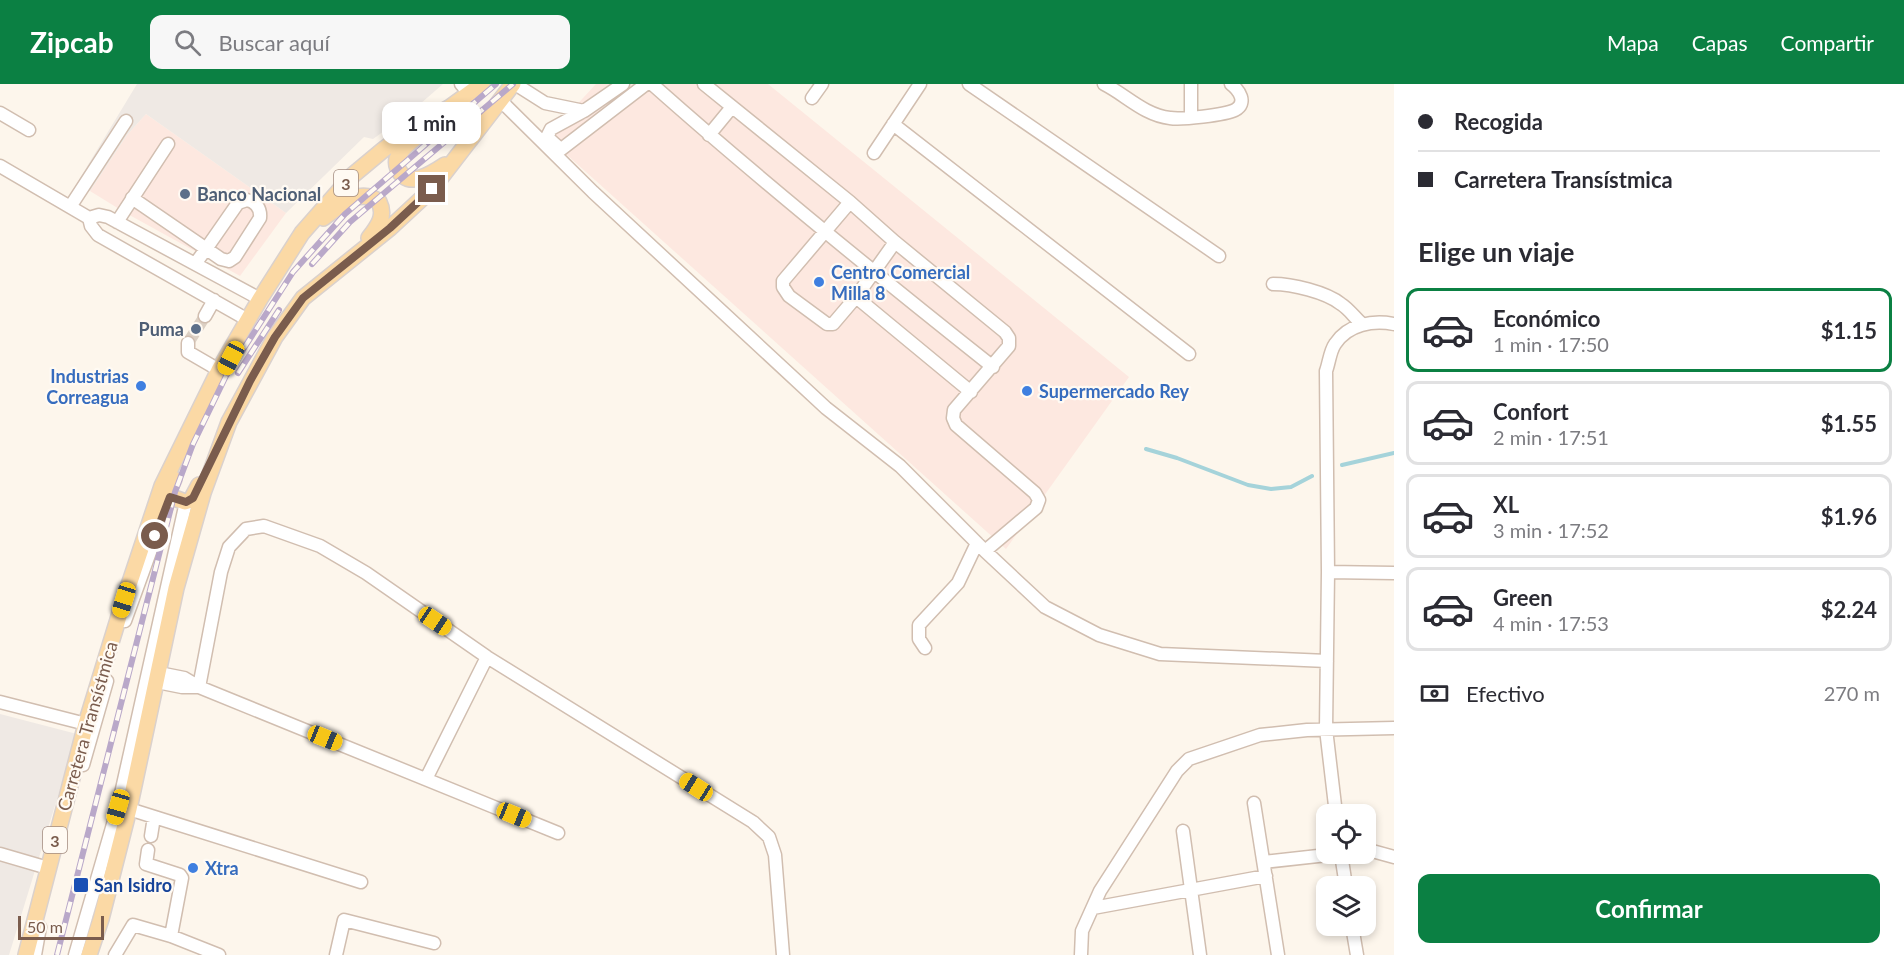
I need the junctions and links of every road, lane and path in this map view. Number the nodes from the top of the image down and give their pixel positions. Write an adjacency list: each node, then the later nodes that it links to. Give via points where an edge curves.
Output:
1 (482, 84): 14 (main road, Carretera Transístmica / 3)
2 (514, 84): 16 (main road); 19 (street, via 545,103)
3 (623, 84): 19 (street)
4 (646, 84): 27 (street)
5 (652, 84): 25 (street)
6 (704, 84): 17 (street)
7 (822, 84): 15 (street)
8 (920, 84): 23 (street)
9 (969, 84): 42 (street)
10 (1104, 84): 13 (street)
11 (1191, 84): 21 (street)
12 (1232, 84): 21 (street, via 1242,97 1235,110)
13 (1118, 88): 21 (street, via 1146,111 1169,118)
14 (466, 89): 18 (main road, Carretera Transístmica / 3)
15 (812, 98)
16 (500, 100): 29 (street); 30 (main road)
17 (732, 107): 25 (street); 33 (street)
18 (449, 108): 30 (main road, via 405,147 398,155 397,165 405,176 420,179); 38 (main road, Carretera Transístmica / 3, via 382,150 353,175)
19 (584, 111): 27 (street, via 551,129 547,137 555,146)
20 (0, 113): 24 (street)
21 (1191, 117)
22 (126, 121): 34 (street)
23 (893, 124): 28 (street); 54 (street)
24 (29, 130)
25 (709, 135): 37 (street)
26 (168, 144): 32 (street)
27 (566, 147): 29 (street)
28 (874, 153)
29 (555, 154): 61 (street, via 826,408 900,466)
30 (459, 156): 41 (main road, via 432,189)
31 (0, 166): 34 (street)
32 (132, 198): 36 (street); 40 (street)
33 (850, 202): 37 (street); 39 (street)
34 (70, 207): 35 (street)
35 (89, 218): 36 (street, via 108,216); 48 (street, via 98,235)
36 (117, 222): 43 (street)
37 (825, 232): 44 (street); 46 (street, via 783,280 783,288 827,324 833,324)
38 (302, 233): 41 (main road, via 350,199 370,196 378,202 382,215 378,228); 47 (main road, Carretera Transístmica / 3)
39 (895, 242): 44 (street); 55 (street, via 1005,332 1009,346)
40 (206, 249): 40 (street, via 225,261 232,260 260,218 259,208 252,201 238,203); 43 (street)
41 (359, 253): 58 (main road, via 303,298 275,337)
42 (1219, 256)
43 (195, 264): 47 (street)
44 (873, 272): 46 (street); 55 (street)
45 (1273, 284): 51 (street, via 1299,287 1341,303)
46 (856, 297): 57 (street)
47 (260, 299): 50 (main road, Carretera Transístmica / 3)
48 (214, 300): 49 (street); 50 (street)
49 (204, 316)
50 (248, 320): 56 (main road, Carretera Transístmica / 3); 59 (main road, via 249,325 168,490)
51 (1362, 324): 52 (street); 62 (street, via 1335,345 1326,371)
52 (1394, 324)
53 (188, 343): 56 (street, via 188,352)
54 (1190, 354)
55 (993, 367): 57 (street)
56 (219, 370): 70 (main road, Carretera Transístmica / 3, via 162,486)
57 (970, 392): 61 (street, via 954,410 956,425 1039,500 1036,508)
58 (229, 422): 60 (main road, via 193,498); 67 (main road, via 203,493 176,588)
59 (170, 497): 60 (main road); 96 (street, via 110,669 62,836)
60 (186, 502): 97 (street, via 118,807)
61 (981, 547): 64 (street, via 958,583 919,625 919,639); 66 (street, via 1045,607 1099,635 1160,654)
62 (1328, 572): 63 (street); 66 (street)
63 (1394, 573)
64 (926, 648)
65 (487, 657): 68 (street, via 320,546 256,526 246,529 229,547); 73 (street); 102 (street, via 753,822 769,837 775,855)
66 (1327, 661): 72 (street)
67 (158, 677): 68 (street, via 182,687); 76 (main road)
68 (199, 687): 73 (street)
69 (0, 702): 70 (street)
70 (86, 724): 87 (main road, Carretera Transístmica / 3)
71 (1394, 728): 72 (street)
72 (1326, 729): 75 (street); 91 (street, via 1260,735 1189,759 1177,771)
73 (426, 780): 79 (street)
74 (1254, 803): 86 (street)
75 (1335, 804)
76 (129, 809): 77 (street); 98 (main road)
77 (154, 817): 80 (street); 89 (street)
78 (1183, 831): 90 (street)
79 (558, 833)
80 (151, 836)
81 (148, 850): 92 (street, via 146,864 182,878)
82 (1376, 852): 85 (street)
83 (0, 854): 87 (street)
84 (1316, 856): 86 (street)
85 (1394, 857)
86 (1264, 862): 88 (street)
87 (48, 868): 95 (main road, Carretera Transístmica / 3)
88 (1266, 876): 90 (street); 105 (street)
89 (361, 882)
90 (1190, 890): 91 (street); 104 (street)
91 (1093, 908): 103 (street, via 1082,931)
92 (171, 936): 99 (street, via 133,925); 100 (street)
93 (1354, 936): 106 (street)
94 (434, 943): 101 (street, via 344,920)
95 (26, 955)
96 (35, 955)
97 (75, 955)
98 (89, 955)
99 (115, 955)
100 (219, 955)
101 (336, 955)
102 (783, 955)
103 (1081, 955)
104 (1200, 955)
105 (1278, 955)
106 (1357, 955)

